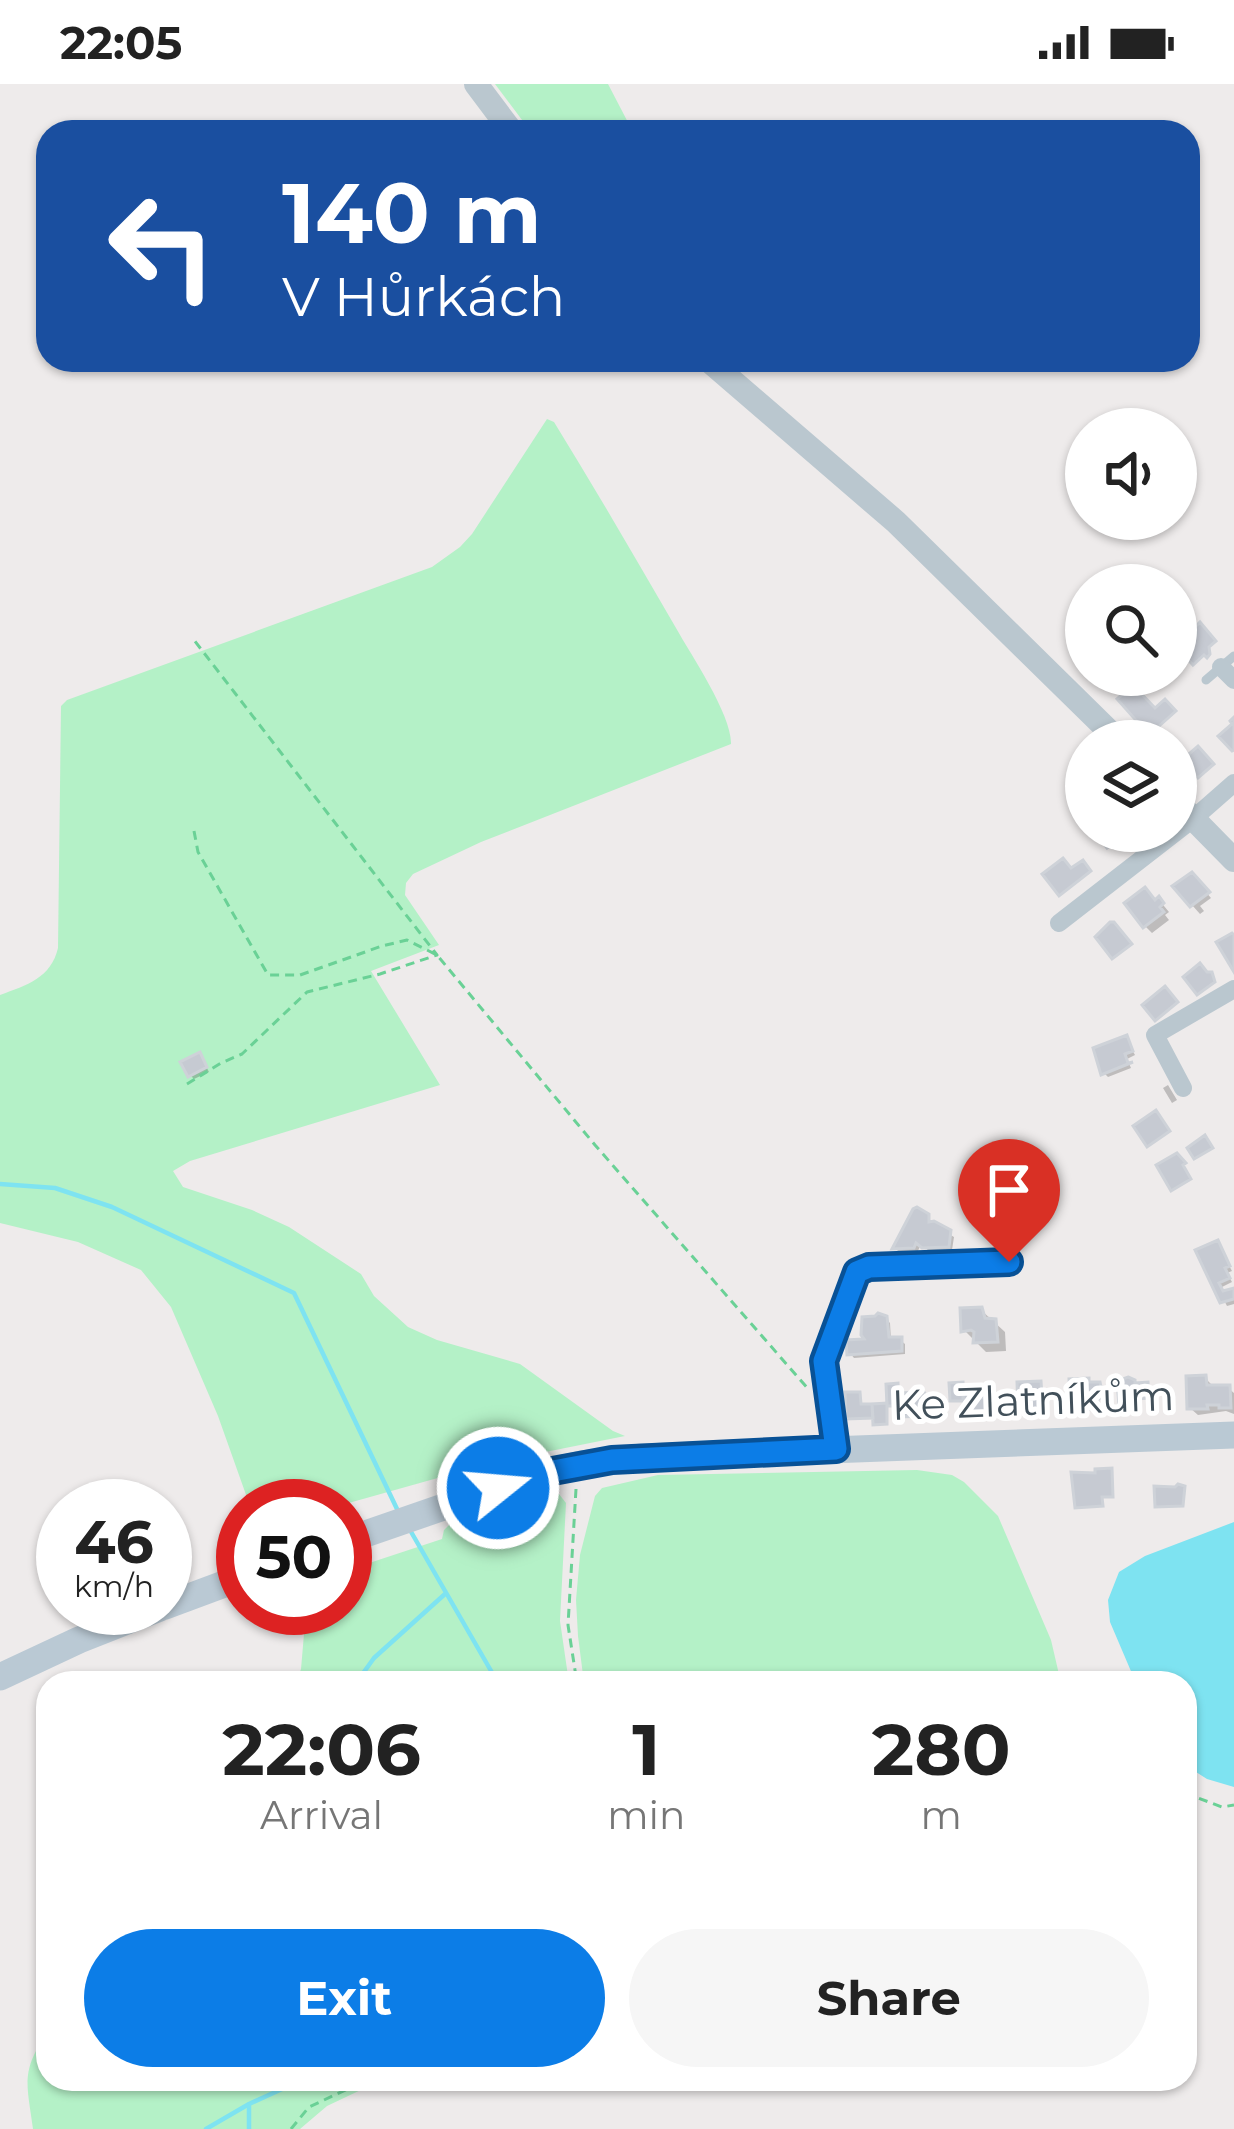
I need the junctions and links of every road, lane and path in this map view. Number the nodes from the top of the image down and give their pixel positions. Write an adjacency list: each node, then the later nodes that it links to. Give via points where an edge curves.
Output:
1 (476, 84): 2 (street)
2 (503, 120)
3 (722, 372): 5 (street, via 896,522)
4 (194, 640): 13 (path)
5 (1099, 720)
6 (1234, 783): 7 (street)
7 (1197, 803)
8 (1197, 823): 11 (street)
9 (194, 831): 13 (path, via 198,852 268,975 300,975 407,940)
10 (1138, 852): 12 (street)
11 (1234, 860)
12 (1059, 923)
13 (437, 955): 15 (path, via 307,992 242,1054); 19 (path, via 804,1382)
14 (1234, 989): 16 (street, via 1154,1035)
15 (188, 1084)
16 (1184, 1088)
17 (1009, 1262): 19 (street, via 857,1272 824,1361)
18 (1234, 1435): 19 (main road, Ke Zlatníkům)
19 (834, 1436): 20 (main road, Ke Zlatníkům)
20 (582, 1464): 21 (main road, Ke Zlatníkům); 23 (path, via 568,1625)
21 (372, 1532)
22 (92, 1635): 24 (main road)
23 (576, 1671)
24 (0, 1677)
25 (1197, 1798): 26 (path)
26 (1234, 1805)
27 (343, 2091): 28 (path, via 309,2107)
28 (291, 2129)

